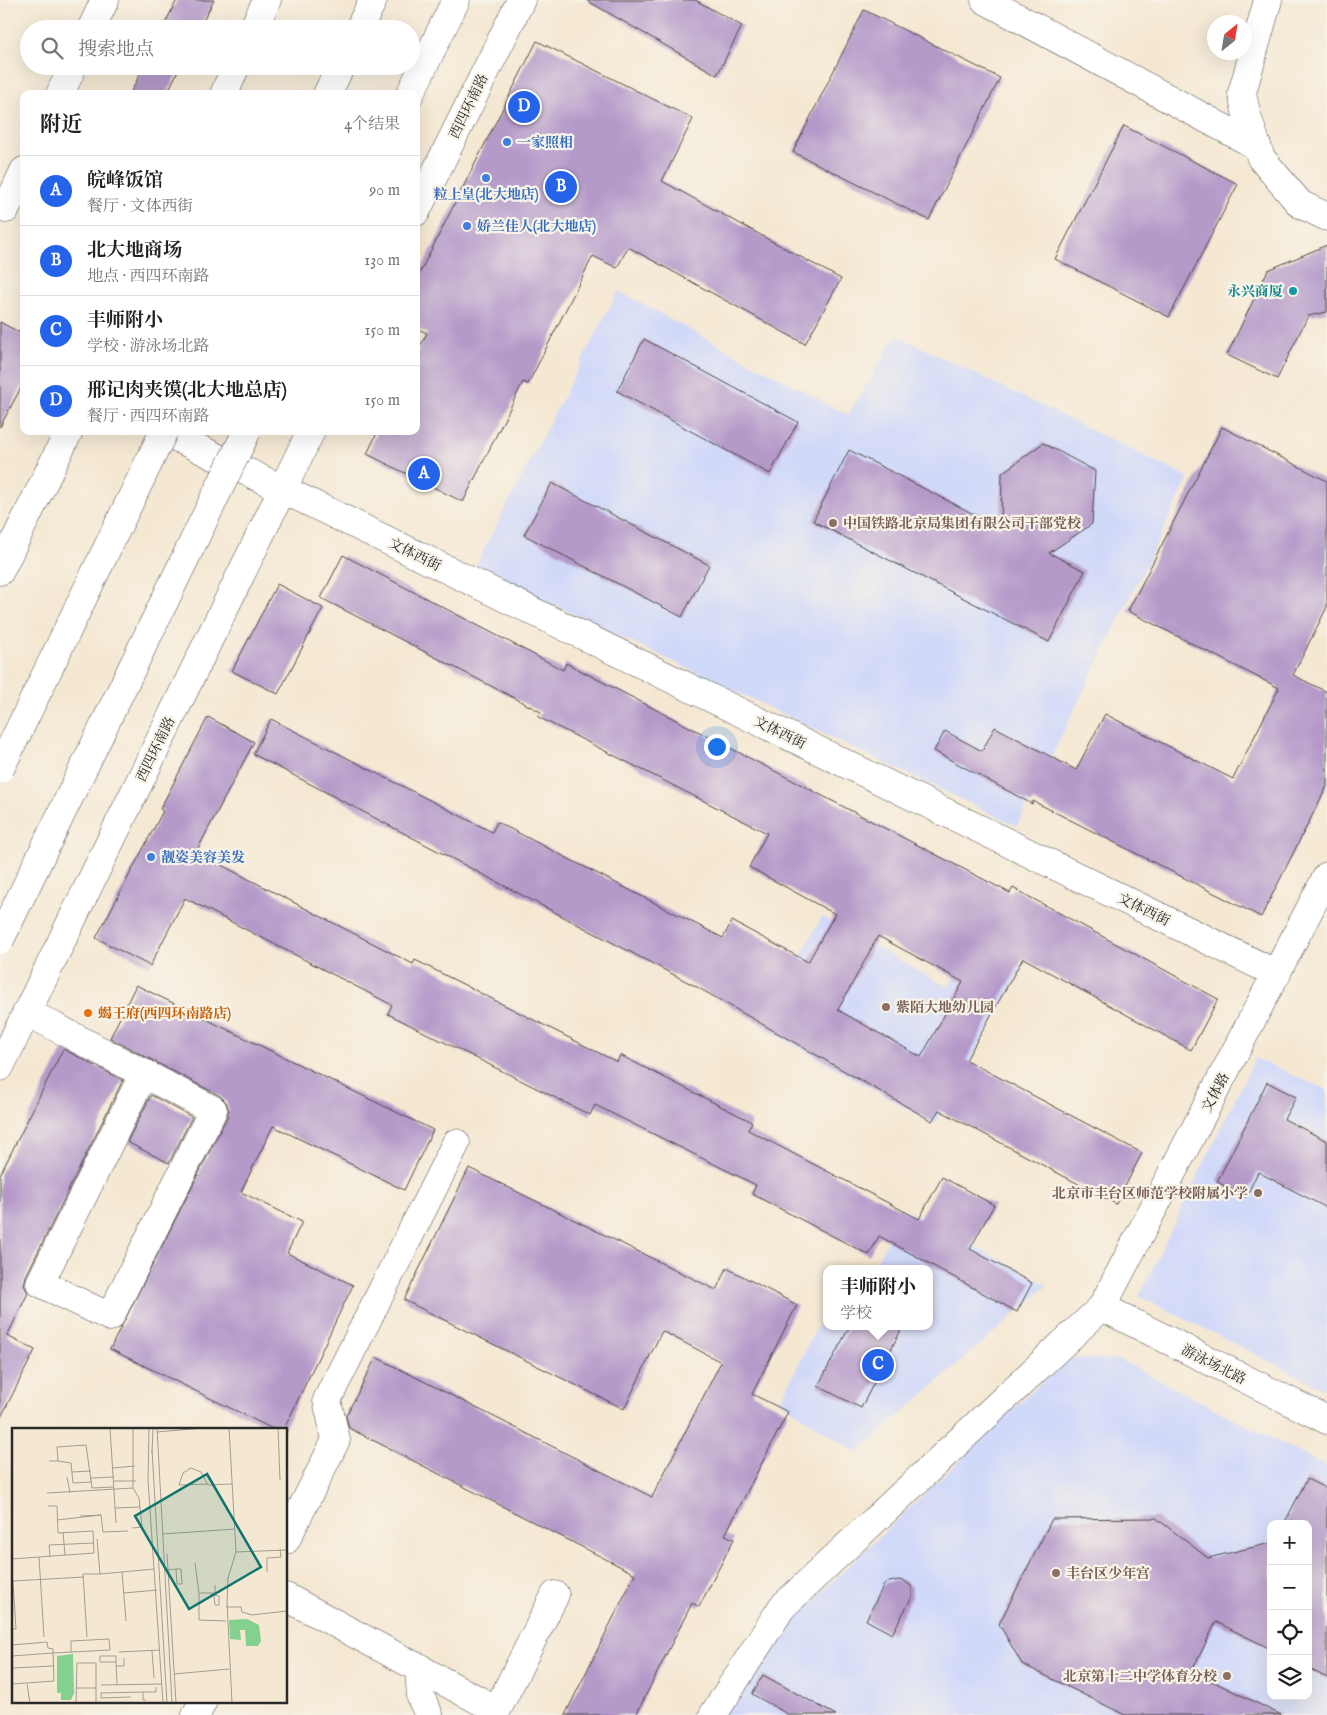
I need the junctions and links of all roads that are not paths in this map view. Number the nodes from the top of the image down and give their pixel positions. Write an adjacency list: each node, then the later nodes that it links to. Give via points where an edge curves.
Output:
1 (104, 0): 8 (main road)
2 (268, 0): 9 (main road)
3 (373, 0): 10 (main road)
4 (456, 0): 11 (main road)
5 (521, 0): 22 (main road, 西四环南路)
6 (984, 0): 20 (main road)
7 (1268, 0): 20 (main road, via 1242,93)
8 (95, 20)
9 (258, 20)
10 (363, 20)
11 (420, 74)
12 (69, 75): 16 (main road)
13 (232, 75): 17 (main road)
14 (336, 75): 18 (main road)
15 (419, 75): 19 (main road)
16 (62, 90)
17 (226, 90)
18 (329, 90)
19 (412, 90)
20 (1257, 146): 24 (main road, via 1261,158 1300,204)
21 (20, 179): 23 (main road, via 6,209)
22 (420, 204)
23 (0, 206)
24 (1327, 217)
25 (67, 435): 33 (main road)
26 (161, 435): 34 (main road, bridge)
27 (171, 435): 31 (main road, 文体西街)
28 (245, 435): 31 (main road)
29 (245, 435): 36 (main road, bridge)
30 (309, 435): 32 (main road, 西四环南路)
31 (231, 464): 32 (main road, 文体西街); 36 (main road)
32 (282, 490): 37 (main road, 文体西街); 38 (main road, 西四环南路)
33 (0, 571)
34 (0, 769)
35 (1327, 876): 37 (main road, 文体路)
36 (0, 941)
37 (1277, 974): 42 (main road, 文体路)
38 (27, 1012): 39 (main road, 西四环南路); 40 (main road)
39 (0, 1067)
40 (144, 1073): 40 (main road, via 213,1110 110,1317 40,1283)
41 (456, 1143): 44 (main road, via 327,1400 336,1440)
42 (1102, 1307): 43 (main road, 游泳场北路); 51 (main road, 文体路, via 782,1607)
43 (1327, 1420)
44 (288, 1536)
45 (555, 1595): 47 (main road, via 498,1710)
46 (288, 1598): 47 (main road)
47 (418, 1668): 50 (main road, via 421,1698)
48 (202, 1702): 49 (main road)
49 (196, 1715)
50 (429, 1715)
51 (713, 1715)

